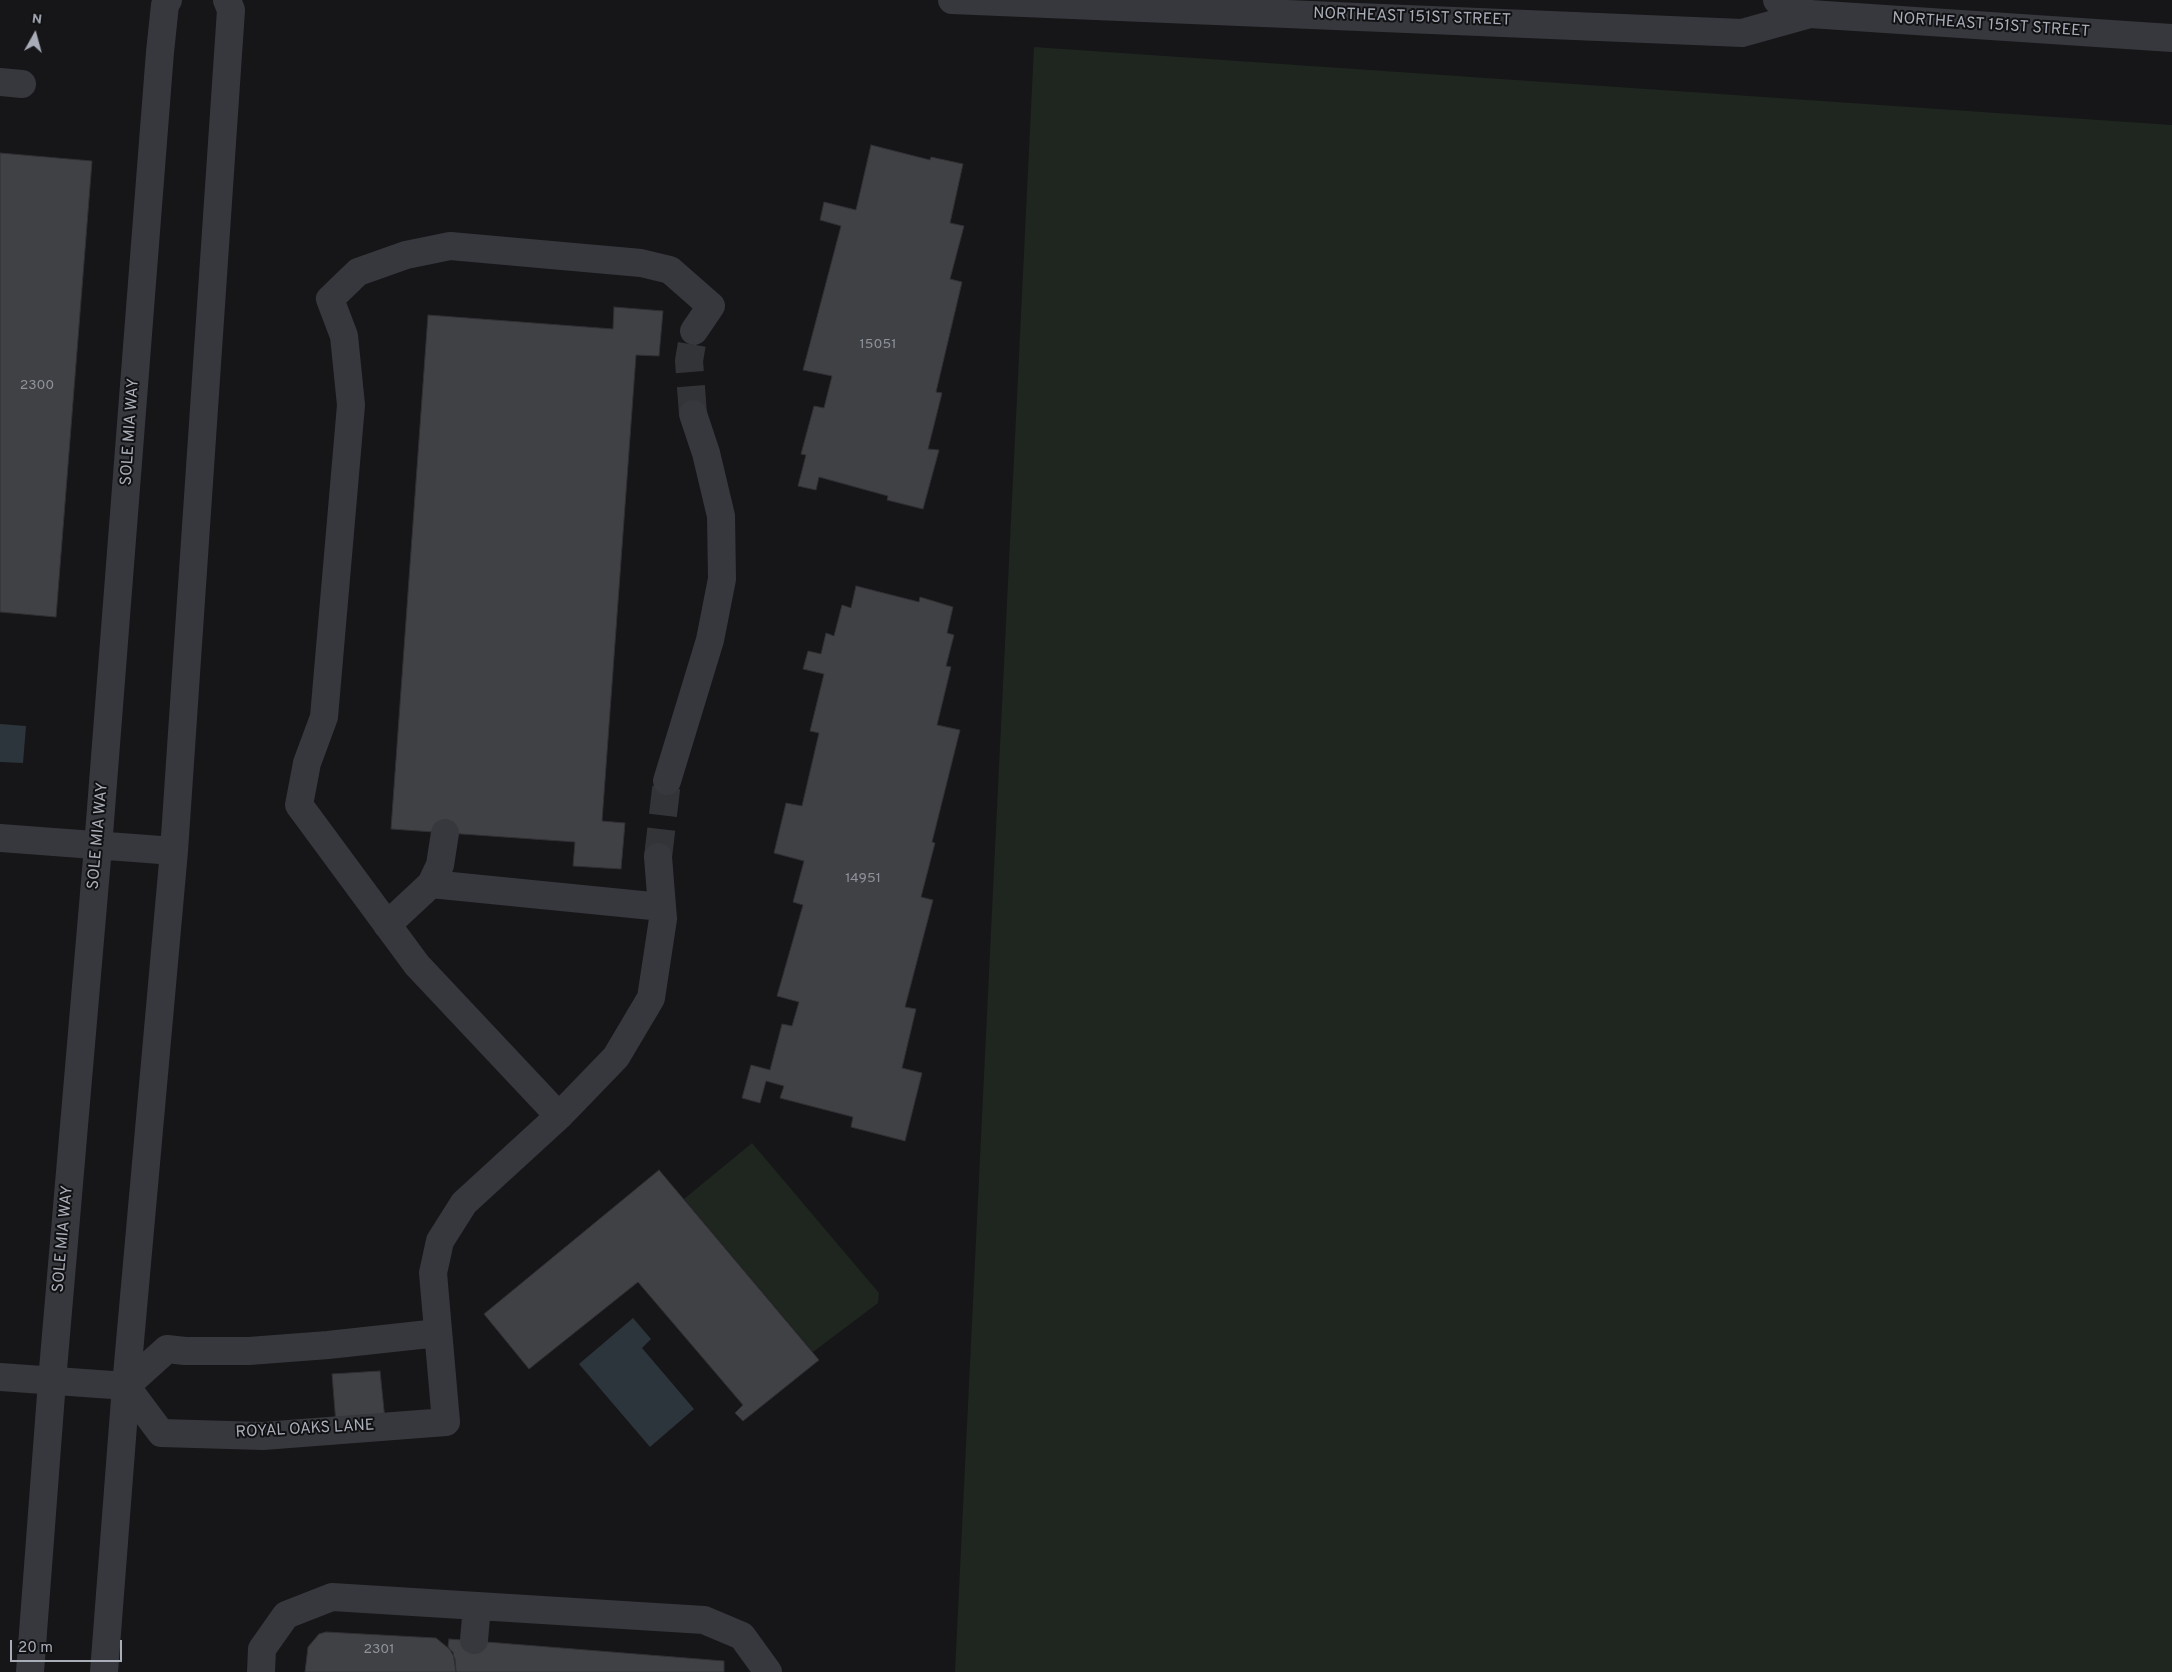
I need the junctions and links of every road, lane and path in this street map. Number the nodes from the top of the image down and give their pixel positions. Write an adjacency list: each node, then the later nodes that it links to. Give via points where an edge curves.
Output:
1 (168, 0): 12 (street, SOLE MIA WAY, via 160,52)
2 (227, 0): 13 (street, via 231,10)
3 (952, 0): 5 (street, NORTHEAST 151ST STREET, via 1742,34)
4 (1777, 0): 5 (street, NORTHEAST 151ST STREET)
5 (1810, 14): 6 (street, NORTHEAST 151ST STREET)
6 (2172, 38)
7 (694, 331): 17 (street, via 711,306 670,270 641,263 450,246 406,255 358,272 330,299 344,336 351,405 324,717 307,762 299,805)
8 (693, 414): 9 (street, via 721,516 722,579 710,640)
9 (667, 781)
10 (445, 833): 15 (street, via 440,864)
11 (0, 838): 12 (street)
12 (98, 847): 13 (street); 21 (street, SOLE MIA WAY)
13 (174, 851): 22 (street)
14 (658, 857): 16 (street, ROYAL OAKS LANE)
15 (431, 884): 16 (street); 17 (street)
16 (662, 907): 18 (street, ROYAL OAKS LANE, via 651,998 616,1057)
17 (387, 925): 18 (street, via 417,965)
18 (559, 1116): 19 (street, ROYAL OAKS LANE, via 464,1203 440,1241 433,1273)
19 (438, 1332): 22 (street, via 249,1351 167,1349); 22 (street, ROYAL OAKS LANE, via 446,1422 263,1436 160,1433)
20 (0, 1377): 21 (street)
21 (52, 1381): 22 (street); 25 (street, SOLE MIA WAY)
22 (126, 1386): 26 (street)
23 (477, 1606): 24 (street); 27 (street, via 332,1597 286,1615 262,1649); 28 (street, via 704,1620 742,1636)
24 (474, 1640)
25 (30, 1672)
26 (104, 1672)
27 (261, 1672)
28 (768, 1672)

